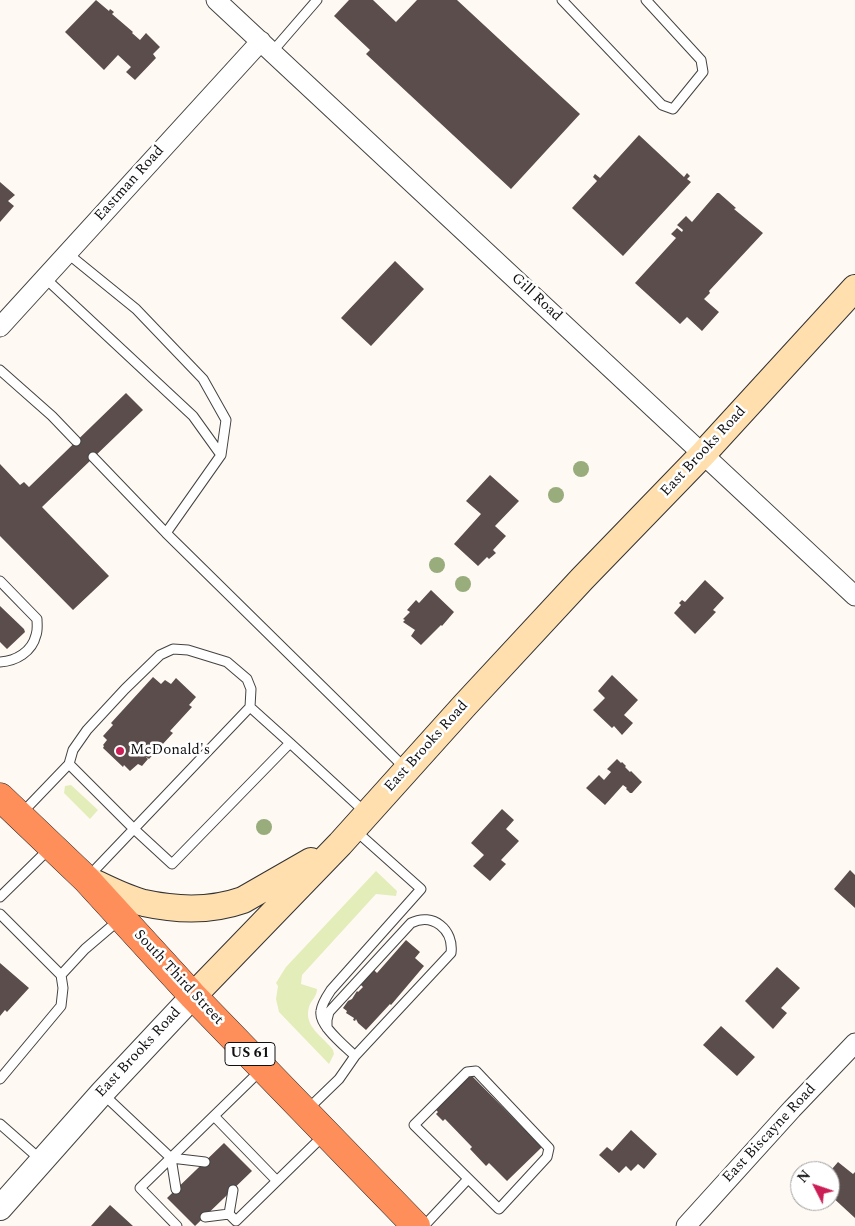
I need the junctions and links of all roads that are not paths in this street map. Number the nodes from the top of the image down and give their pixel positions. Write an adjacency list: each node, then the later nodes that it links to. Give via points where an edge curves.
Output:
1 (216, 0): 5 (street, Gill Road)
2 (317, 0): 5 (lane)
3 (562, 0): 4 (lane, via 662,105 673,109 703,72 701,60)
4 (646, 0)
5 (266, 47): 6 (street, Eastman Road); 12 (street, Gill Road)
6 (67, 253): 7 (street, Eastman Road); 13 (lane, via 136,310 203,378 226,420)
7 (45, 278): 9 (street, Eastman Road); 13 (lane, via 193,416)
8 (855, 288): 12 (main road, East Brooks Road)
9 (0, 327)
10 (0, 370): 11 (lane)
11 (76, 441)
12 (703, 454): 17 (street, Gill Road); 22 (main road, East Brooks Road, via 582,579)
13 (221, 455): 15 (lane)
14 (93, 458): 15 (lane)
15 (166, 533): 22 (lane)
16 (0, 580): 18 (lane, via 37,619 37,634 29,650 11,662)
17 (855, 596)
18 (0, 662)
19 (250, 707): 20 (lane); 21 (lane, via 251,689 246,679 227,662 188,650 173,649 160,655 87,730 73,750); 24 (lane)
20 (290, 742): 24 (lane, via 172,864); 25 (lane)
21 (69, 764): 23 (lane); 24 (lane)
22 (406, 770): 25 (main road, East Brooks Road)
23 (6, 807): 26 (highway, South Third Street / US 61)
24 (134, 829): 27 (lane)
25 (353, 829): 27 (main road, via 243,900 231,904 194,909 143,902); 32 (main road, East Brooks Road); 33 (lane, via 421,889 331,990 320,1011)
26 (51, 846): 27 (highway, South Third Street / US 61); 28 (lane)
27 (86, 880): 30 (highway, South Third Street / US 61)
28 (0, 896)
29 (0, 914): 31 (lane)
30 (121, 918): 31 (lane); 32 (highway, South Third Street / US 61)
31 (61, 975): 37 (lane, via 61,1006)
32 (193, 996): 36 (highway, South Third Street / US 61); 38 (street, East Brooks Road)
33 (327, 1028): 35 (lane); 35 (lane, via 330,1012 411,924 420,919 430,920 448,933 451,953)
34 (855, 1043): 57 (street, East Biscayne Road)
35 (355, 1056): 39 (lane, via 339,1079)
36 (263, 1068): 39 (highway, South Third Street / US 61); 40 (lane)
37 (0, 1079)
38 (102, 1093): 43 (lane); 44 (street, East Brooks Road)
39 (306, 1111): 42 (highway, South Third Street / US 61)
40 (214, 1116): 43 (lane); 47 (lane)
41 (0, 1124): 44 (lane)
42 (326, 1133): 47 (lane); 55 (highway, South Third Street / US 61)
43 (170, 1158): 45 (lane); 48 (lane); 54 (lane, via 140,1188)
44 (42, 1161): 50 (street, East Brooks Road)
45 (205, 1162)
46 (468, 1179): 46 (lane, via 499,1209 547,1156 549,1148 476,1071 466,1072 414,1125); 56 (lane)
47 (277, 1181): 53 (lane)
48 (176, 1189)
49 (233, 1190): 51 (lane)
50 (0, 1208)
51 (229, 1214): 52 (lane); 53 (lane)
52 (205, 1218)
53 (233, 1223)
54 (176, 1226)
55 (416, 1226)
56 (424, 1226)
57 (686, 1226)

